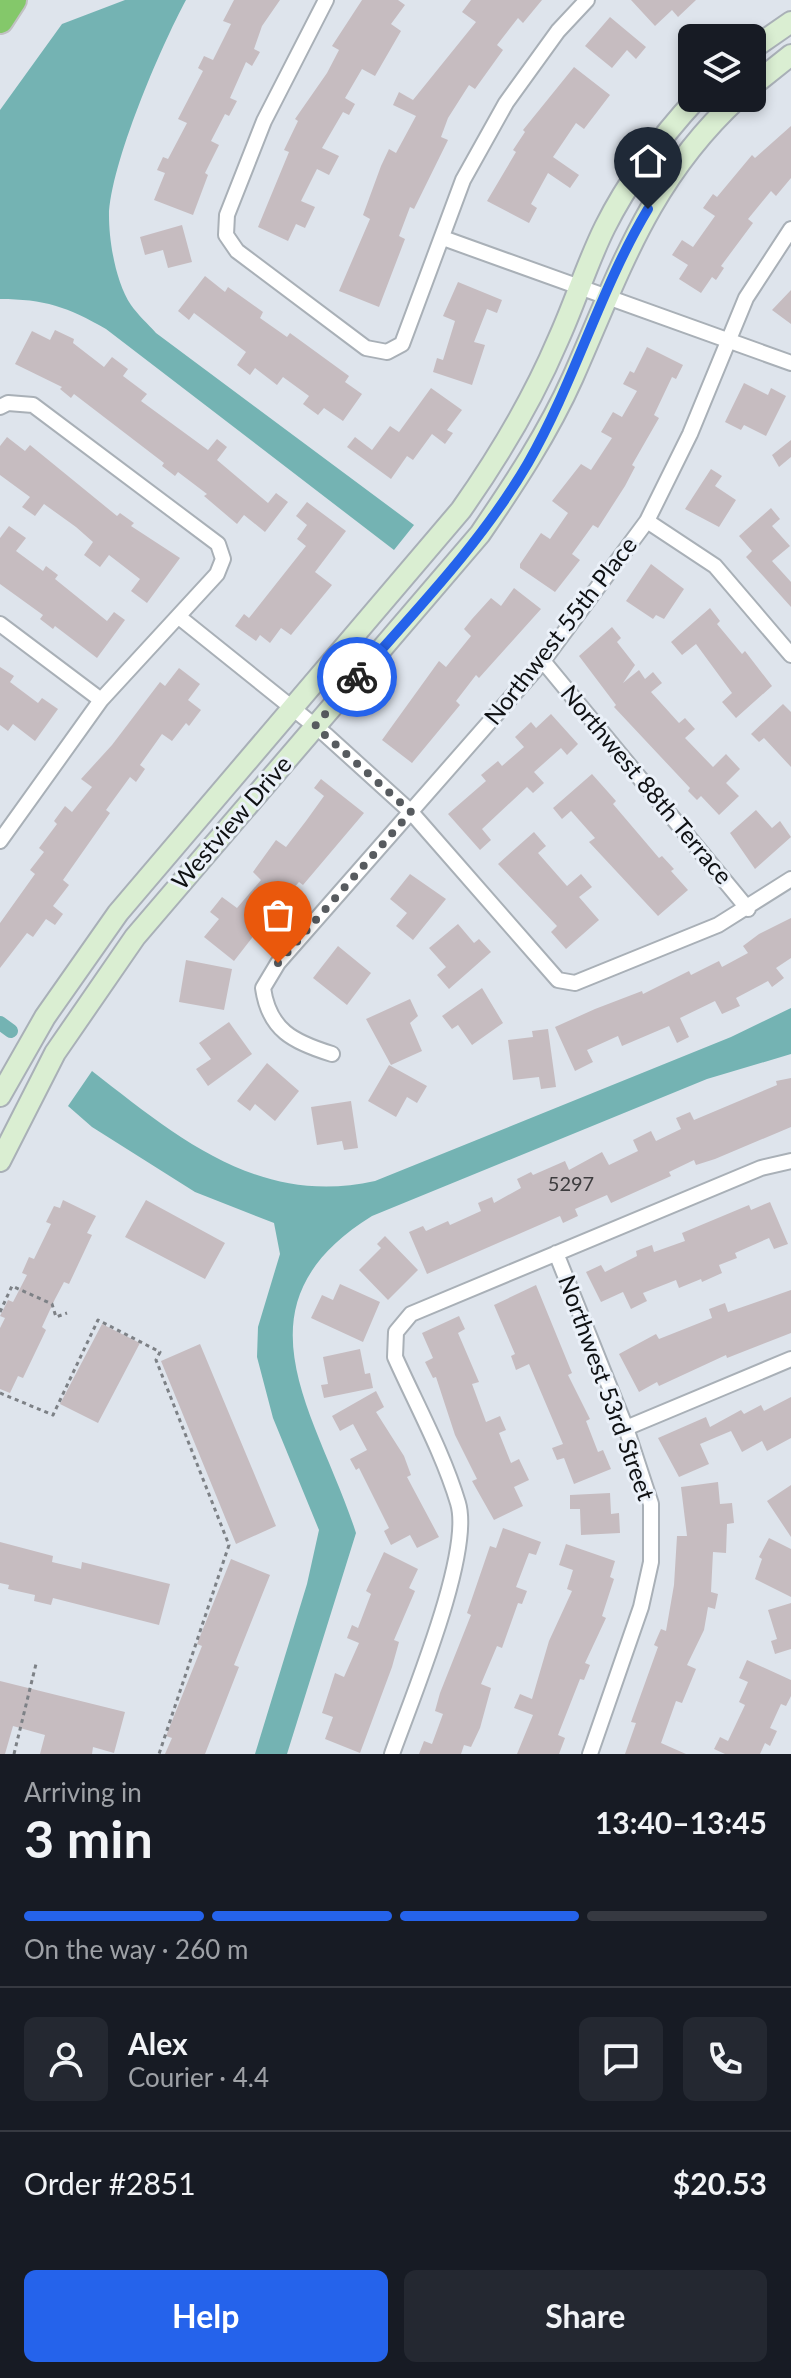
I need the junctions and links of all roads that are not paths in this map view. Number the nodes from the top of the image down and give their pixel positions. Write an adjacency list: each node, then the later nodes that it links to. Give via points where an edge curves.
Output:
1 (12, 0): 4 (highway); 5 (highway)
2 (326, 0): 13 (street, via 264,121 227,215 226,235 237,251 366,348 387,352 402,344)
3 (587, 0): 13 (street, via 506,103 463,180)
4 (0, 13)
5 (0, 20)
6 (791, 22): 7 (street)
7 (766, 39)
8 (791, 55): 9 (street)
9 (766, 75)
10 (686, 112): 14 (street, Westview Drive, via 637,172 604,229)
11 (724, 112): 15 (street, Westview Drive, via 661,189 636,229)
12 (791, 229): 16 (street, Northwest 55th Place, via 746,298)
13 (443, 238): 14 (street)
14 (580, 287): 15 (street); 25 (street, Westview Drive, via 535,390 486,474 428,551)
15 (606, 298): 16 (street); 26 (street, Westview Drive, via 548,426 480,534)
16 (726, 341): 17 (street); 19 (street, Northwest 55th Place, via 690,434)
17 (791, 363)
18 (4, 405): 20 (street, via 33,405 218,544 223,559 217,574)
19 (647, 521): 22 (street, via 715,566); 23 (street, Northwest 55th Place)
20 (179, 617): 24 (street); 25 (street)
21 (0, 624): 24 (street)
22 (791, 655)
23 (543, 661): 27 (street, Northwest 55th Place); 30 (street, Northwest 88th Terrace)
24 (101, 700): 28 (street)
25 (293, 709): 26 (street); 32 (street, Westview Drive, via 90,950)
26 (315, 726): 27 (street); 33 (street, Westview Drive, via 109,971 55,1053)
27 (411, 812): 30 (street, via 558,980 575,983); 31 (street, Northwest 55th Place, via 278,963 263,988 266,1011 281,1028 299,1044)
28 (0, 841)
29 (791, 879): 30 (street)
30 (748, 909)
31 (332, 1054)
32 (0, 1096)
33 (0, 1161)
34 (791, 1161): 35 (street, via 761,1168)
35 (556, 1253): 37 (street, Northwest 53rd Street); 38 (street, via 411,1314 396,1332 395,1357 459,1504 462,1531 455,1571)
36 (791, 1359): 37 (street)
37 (626, 1428): 39 (street, Northwest 53rd Street, via 651,1504 651,1562 641,1607)
38 (392, 1754)
39 (590, 1754)

